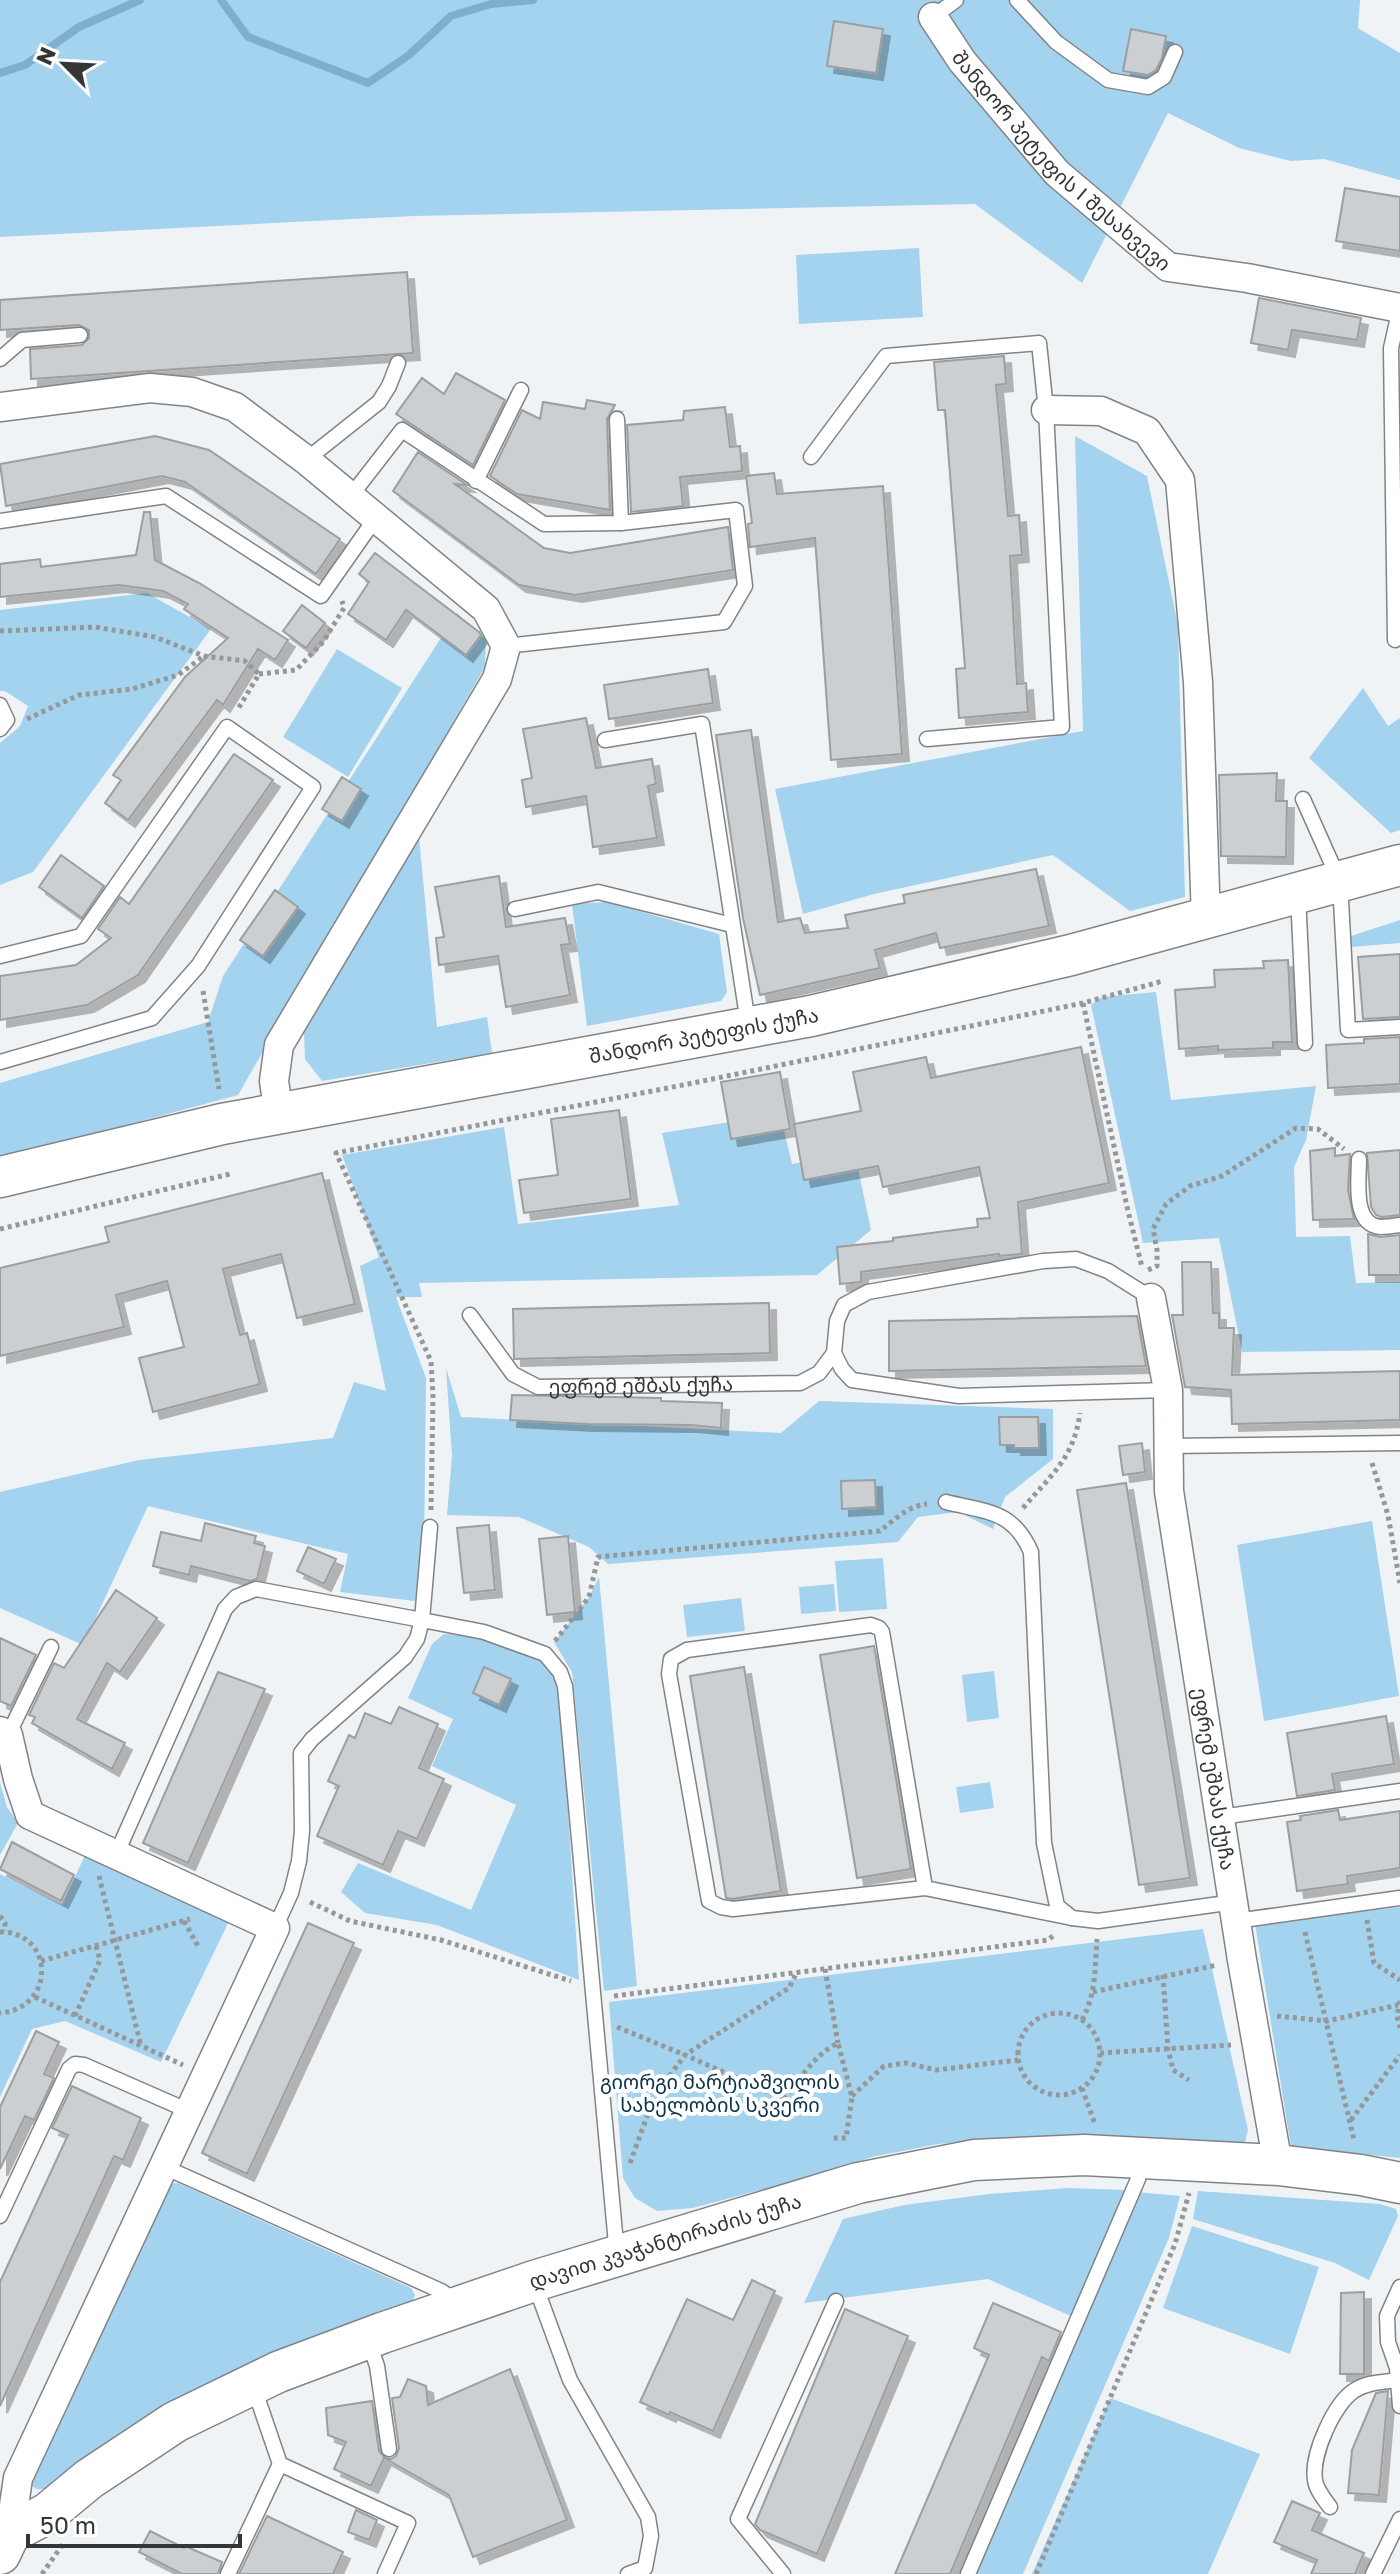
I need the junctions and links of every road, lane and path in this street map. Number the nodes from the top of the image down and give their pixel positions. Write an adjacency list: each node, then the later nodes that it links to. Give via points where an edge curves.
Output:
1 (956, 0): 3 (lane)
2 (1017, 0): 4 (lane, via 1056,42 1108,80 1148,87 1164,77)
3 (933, 17): 5 (street, შანდორ პეტეფის I შესახვევი, via 962,61 1057,173 1168,267)
4 (1175, 52)
5 (1400, 308): 22 (lane, via 1391,348)
6 (80, 335): 7 (lane, via 22,340)
7 (0, 359)
8 (398, 363): 14 (lane, via 379,402)
9 (521, 390): 15 (lane)
10 (0, 407): 14 (street, via 150,388 192,392 235,407)
11 (1046, 410): 13 (lane, via 1039,343 886,356); 29 (lane, via 1062,727); 36 (street, via 1101,411 1147,431 1180,480 1198,682)
12 (617, 419): 19 (lane)
13 (811, 457)
14 (306, 460): 16 (street)
15 (476, 481): 16 (lane, via 402,430); 19 (lane, via 544,524)
16 (350, 497): 17 (street)
17 (375, 519): 20 (lane); 23 (street, via 486,609)
18 (0, 521): 20 (lane, via 166,496 321,596)
19 (621, 523): 23 (lane, via 736,510 745,586 724,622)
20 (337, 574): 25 (path, via 344,608 323,642 296,670)
21 (0, 631): 24 (path, via 95,627 155,637)
22 (1395, 640)
23 (506, 646): 47 (street, via 497,679 279,1045 274,1081)
24 (204, 656): 25 (path, via 245,661); 27 (path, via 178,675 132,689 79,695)
25 (259, 674): 28 (path)
26 (0, 705): 27 (lane)
27 (4, 725)
28 (227, 727): 38 (lane, via 81,936); 39 (lane, via 313,787)
29 (927, 739)
30 (605, 740): 37 (lane, via 702,724)
31 (1303, 799): 33 (lane)
32 (1400, 865): 33 (street, შანდორ პეტეფის ქუჩა)
33 (1340, 882): 34 (street, შანდორ პეტეფის ქუჩა); 42 (lane, via 1348,1030)
34 (1298, 895): 36 (street, შანდორ პეტეფის ქუჩა); 44 (lane)
35 (515, 909): 37 (lane, via 598,892)
36 (1206, 920): 43 (street, შანდორ პეტეფის ქუჩა)
37 (732, 925): 43 (lane)
38 (0, 956)
39 (198, 966): 45 (lane, via 152,1018); 46 (path)
40 (1163, 981): 41 (path)
41 (1083, 1003): 48 (path, via 1144,1272 1157,1266 1153,1229 1166,1204 1190,1186 1222,1176 1296,1128 1318,1129); 61 (path, via 336,1153 431,1361)
42 (1400, 1027)
43 (749, 1028): 47 (street, შანდორ პეტეფის ქუჩა)
44 (1305, 1043)
45 (0, 1062)
46 (219, 1089)
47 (279, 1115): 50 (street, შანდორ პეტეფის ქუჩა)
48 (1359, 1159): 51 (lane, via 1360,1212 1377,1227)
49 (230, 1174): 52 (path)
50 (0, 1177)
51 (1400, 1225)
52 (0, 1229)
53 (1151, 1298): 55 (lane, ეფრემ ეშბას ქუჩა, via 1108,1271 1076,1259 1043,1261 868,1292 844,1305); 56 (street, ეფრემ ეშბას ქუჩა)
54 (470, 1315): 55 (lane, ეფრემ ეშბას ქუჩა, via 513,1374 538,1387 800,1383 819,1373)
55 (834, 1353): 57 (lane, via 852,1380 959,1396)
56 (1168, 1390): 57 (lane); 60 (street, ეფრემ ეშბას ქუჩა)
57 (1076, 1393): 63 (path, via 1077,1435 1067,1458)
58 (1400, 1443): 59 (lane)
59 (1365, 1444): 60 (lane); 65 (path, via 1388,1515)
60 (1168, 1446): 71 (street, ეფრემ ეშბას ქუჩა, via 1169,1491)
61 (432, 1492)
62 (946, 1502): 63 (lane); 68 (path, via 920,1504 880,1531 598,1557 589,1597)
63 (1012, 1521): 81 (lane, via 1031,1552 1044,1843 1057,1906)
64 (430, 1527): 66 (lane)
65 (1400, 1583)
66 (422, 1620): 68 (lane, via 484,1632); 72 (lane, via 256,1589 236,1597 225,1609); 74 (lane, via 405,1657 301,1753 302,1831)
67 (51, 1647): 69 (lane)
68 (545, 1654): 96 (lane, via 565,1686)
69 (4, 1733): 72 (street, via 30,1815)
70 (1400, 1791): 71 (lane)
71 (1221, 1817): 78 (street, ეფრემ ეშბას ქუჩა)
72 (103, 1850): 77 (street); 86 (path)
73 (925, 1888): 73 (lane, via 879,1628 687,1650 671,1659 669,1674 709,1901 733,1909); 81 (lane)
74 (291, 1893): 84 (lane); 96 (path, via 350,1921 441,1940)
75 (1400, 1898): 76 (lane)
76 (1364, 1903): 79 (lane); 94 (path, via 1374,1963)
77 (231, 1908): 82 (path); 84 (street)
78 (1235, 1911): 79 (lane); 83 (lane); 89 (street, ეფრემ ეშბას ქუჩა)
79 (1300, 1912): 104 (path)
80 (0, 1916): 85 (path, via 5,1923)
81 (1072, 1918): 83 (lane); 91 (path, via 1048,1940)
82 (184, 1921): 86 (path); 88 (path)
83 (1098, 1921): 95 (path)
84 (275, 1928): 114 (street)
85 (2, 1932): 90 (path, via 28,1941)
86 (115, 1940): 87 (path); 108 (path)
87 (96, 1946): 90 (path); 101 (path, via 100,1960)
88 (198, 1946)
89 (1242, 1960): 93 (path); 100 (street, ეფრემ ეშბას ქუჩა)
90 (41, 1961): 97 (path)
91 (825, 1969): 92 (path); 106 (path)
92 (796, 1973): 96 (path); 111 (path, via 789,1988)
93 (1163, 1975): 95 (path); 109 (path)
94 (1400, 1980)
95 (1093, 1992): 103 (path)
96 (592, 1994): 102 (lane)
97 (35, 1997): 99 (path); 101 (path)
98 (1399, 2003): 104 (path); 105 (path)
99 (0, 2013)
100 (1253, 2015): 104 (path); 107 (street, ეფრემ ეშბას ქუჩა)
101 (75, 2016): 108 (path)
102 (594, 2018): 111 (path); 128 (lane)
103 (1082, 2020): 110 (path, via 1091,2028); 113 (path, via 1069,2014 1043,2016 1023,2034)
104 (1327, 2021): 120 (path)
105 (1400, 2028)
106 (838, 2043): 116 (path); 117 (path, via 808,2068)
107 (1258, 2044): 109 (path); 124 (street, ეფრემ ეშბას ქუჩა)
108 (141, 2046): 114 (path)
109 (1168, 2049): 110 (path); 115 (path, via 1173,2070)
110 (1100, 2053): 113 (path, via 1092,2078 1082,2088 1055,2095 1031,2083)
111 (685, 2055): 117 (path); 128 (path, via 651,2106 629,2164)
112 (1400, 2055): 120 (path)
113 (1018, 2060): 116 (path, via 936,2070 906,2063 884,2066)
114 (206, 2076): 118 (street)
115 (1189, 2080)
116 (852, 2097): 121 (path, via 846,2138)
117 (784, 2099): 119 (path)
118 (189, 2111): 125 (street); 129 (lane, via 75,2064)
119 (791, 2115)
120 (1350, 2121): 126 (path)
121 (832, 2138)
122 (1143, 2158): 123 (street, დავით კვაჭანტირაძის ქუჩა); 130 (street, დავით კვაჭანტირაძის ქუჩა, via 974,2160 866,2181); 149 (lane)
123 (1197, 2161): 124 (street, დავით კვაჭანტირაძის ქუჩა); 150 (path, via 1175,2244)
124 (1278, 2165): 126 (street, დავით კვაჭანტირაძის ქუჩა)
125 (164, 2167): 134 (lane, via 441,2291 452,2298); 143 (street, via 18,2478)
126 (1361, 2175): 127 (street, დავით კვაჭანტირაძის ქუჩა)
127 (1400, 2183)
128 (610, 2189): 130 (lane)
129 (0, 2216)
130 (617, 2255): 131 (street, დავით კვაჭანტირაძის ქუჩა)
131 (534, 2281): 134 (street, დავით კვაჭანტირაძის ქუჩა); 144 (lane, via 570,2380 648,2517)
132 (1400, 2287): 136 (lane, via 1387,2316 1388,2342)
133 (836, 2301): 148 (lane, via 738,2519)
134 (454, 2308): 135 (street, დავით კვაჭანტირაძის ქუჩა)
135 (367, 2338): 137 (street, დავით კვაჭანტირაძის ქუჩა); 139 (lane, via 377,2366)
136 (1398, 2372): 138 (lane); 141 (lane, via 1353,2391 1328,2426 1316,2456 1314,2481)
137 (253, 2384): 140 (lane); 143 (street, დავით კვაჭანტირაძის ქუჩა, via 175,2422 48,2513)
138 (1400, 2406)
139 (389, 2449)
140 (280, 2464): 145 (lane); 146 (lane, via 408,2523)
141 (1330, 2507)
142 (1400, 2519): 151 (lane)
143 (3, 2538)
144 (646, 2571): 147 (lane)
145 (228, 2574)
146 (385, 2574)
147 (628, 2574)
148 (783, 2574)
149 (968, 2574)
150 (1036, 2574)
151 (1373, 2574)

